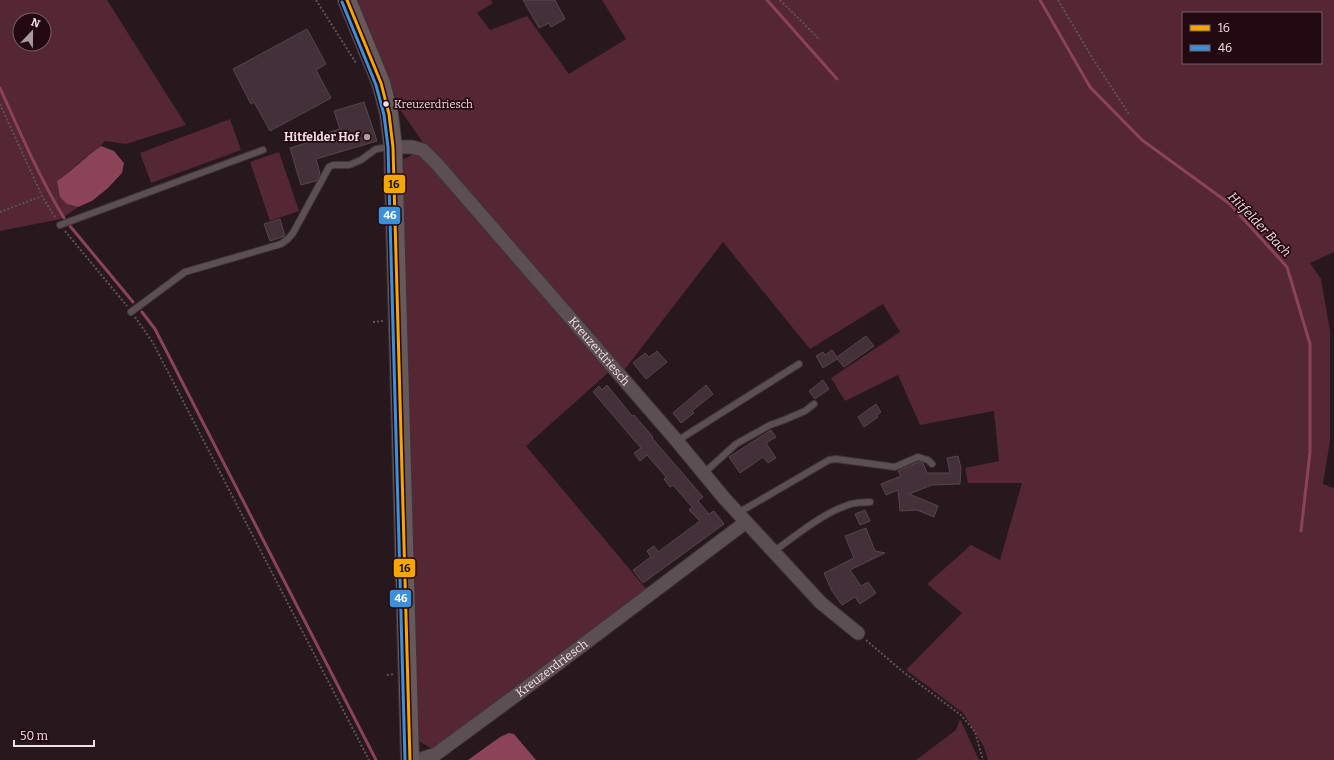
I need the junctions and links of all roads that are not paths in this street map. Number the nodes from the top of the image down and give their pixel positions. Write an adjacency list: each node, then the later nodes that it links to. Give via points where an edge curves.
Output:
1 (347, 0): 2 (main road, via 381,83 389,114)
2 (393, 147): 5 (lane, via 376,149 349,165 330,167 293,233 281,244 185,272); 8 (street, Kreuzerdriesch, via 423,150 437,164); 15 (main road)
3 (263, 150): 4 (lane)
4 (60, 225)
5 (131, 312)
6 (799, 364): 8 (lane)
7 (814, 404): 10 (lane, via 736,444)
8 (677, 441): 10 (street, Kreuzerdriesch)
9 (932, 464): 12 (lane, via 918,457 895,466 829,460)
10 (704, 473): 12 (street, Kreuzerdriesch)
11 (870, 502): 13 (lane, via 849,504 831,512)
12 (742, 518): 13 (street, Kreuzerdriesch); 15 (street, Kreuzerdriesch, via 519,693 436,754)
13 (773, 552): 14 (street, Kreuzerdriesch, via 821,603)
14 (858, 633)
15 (410, 760)

